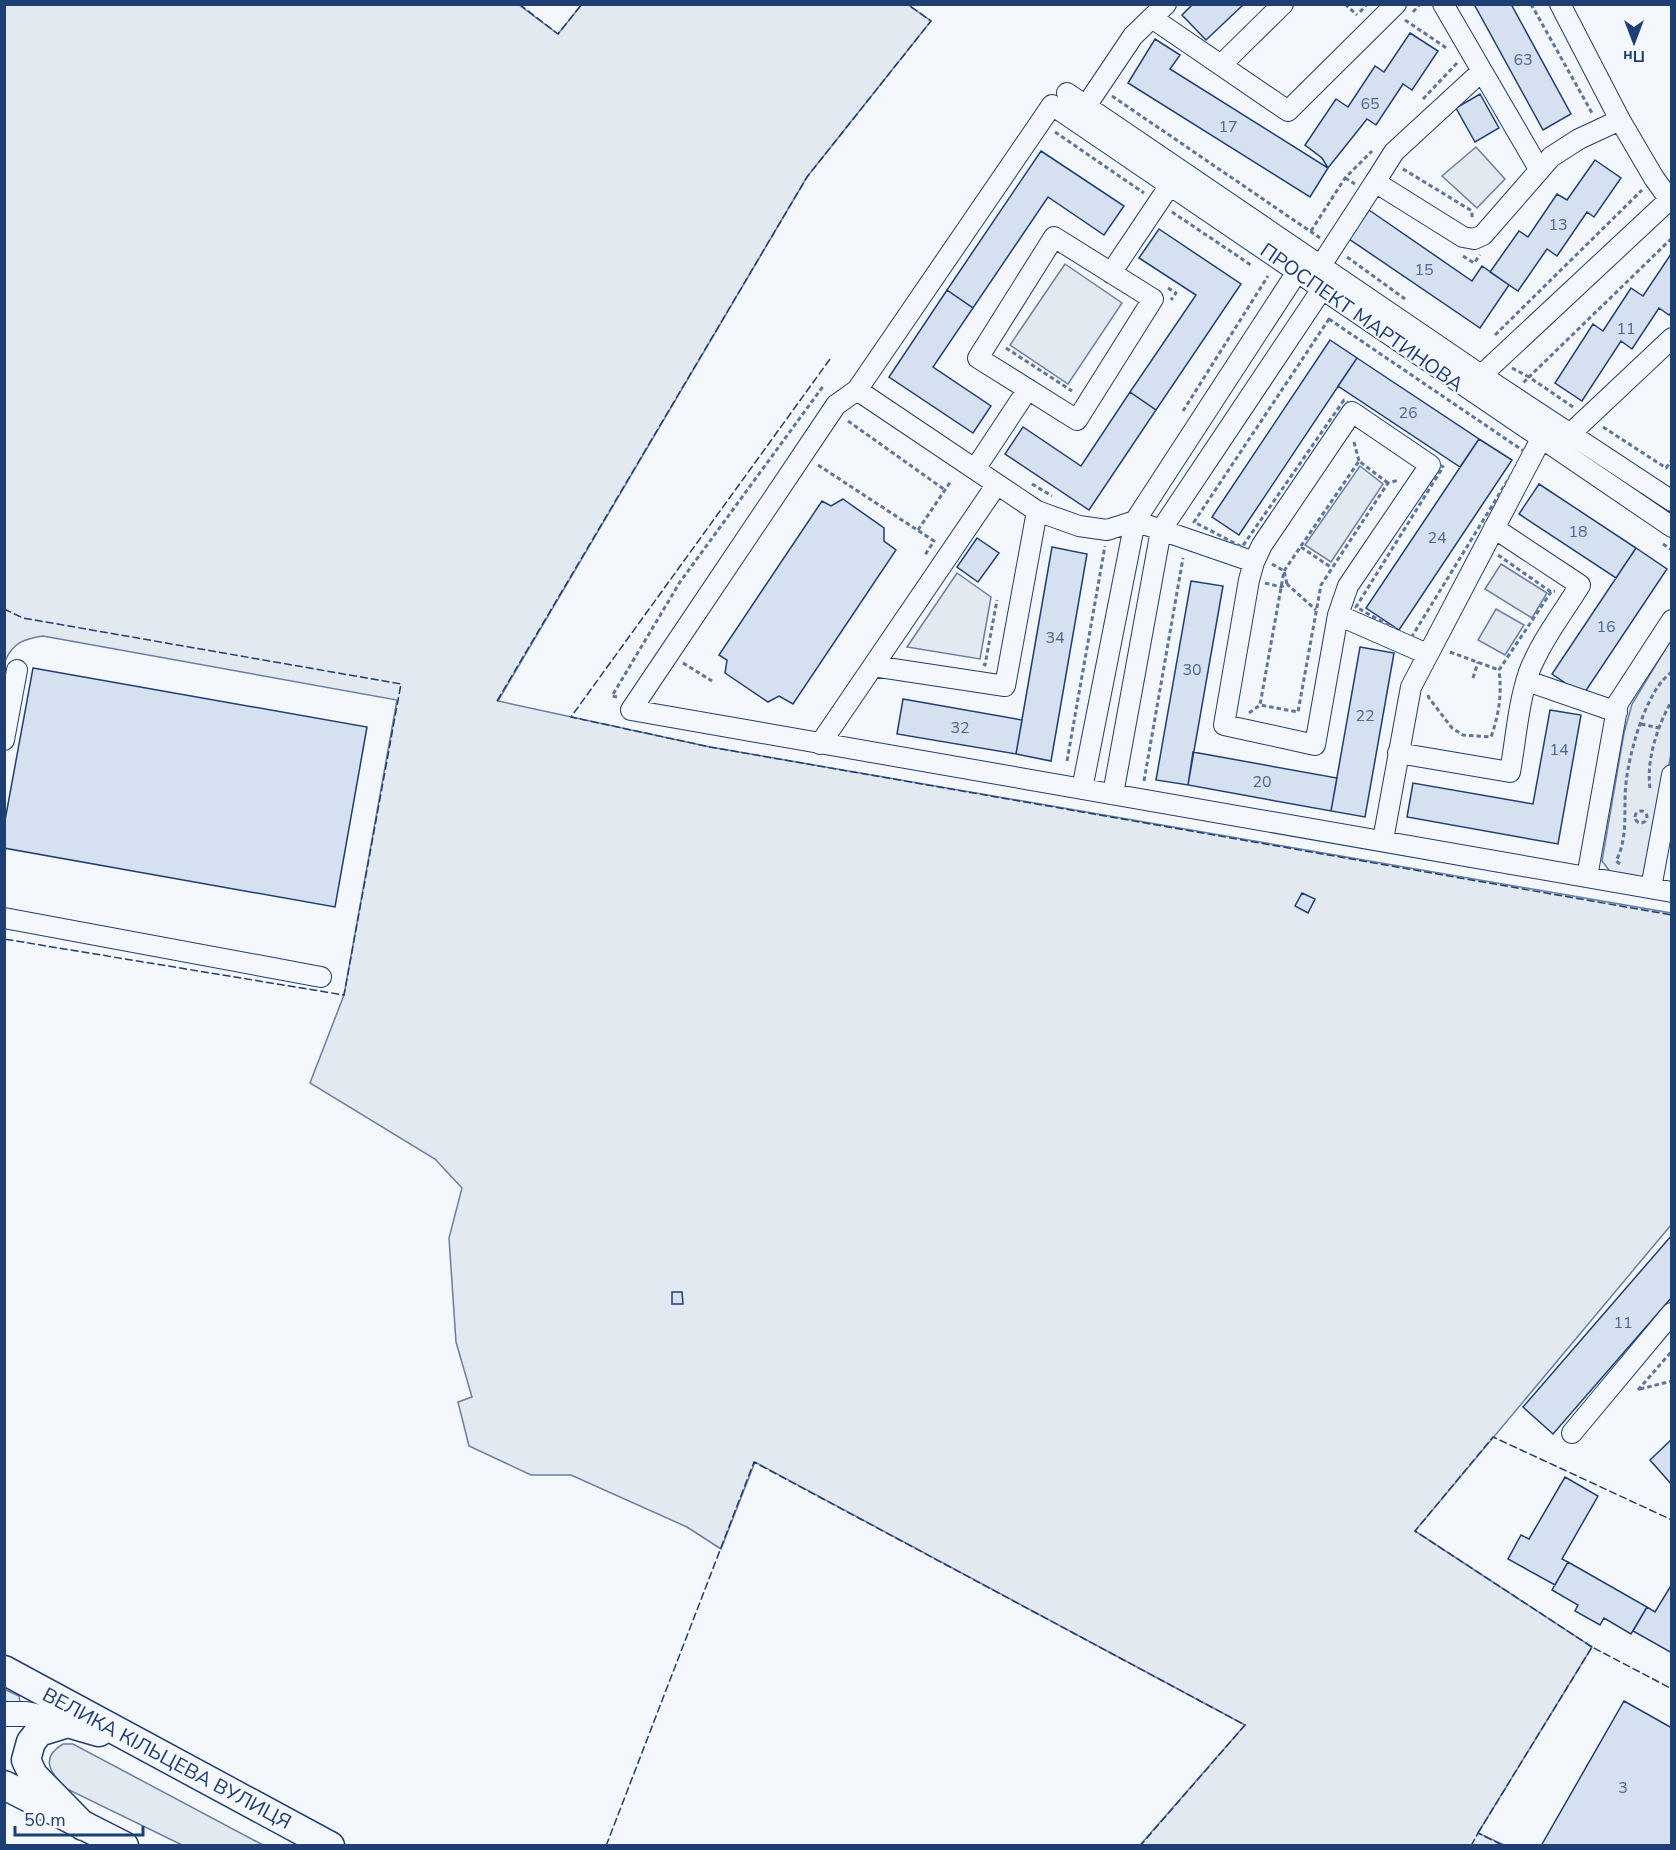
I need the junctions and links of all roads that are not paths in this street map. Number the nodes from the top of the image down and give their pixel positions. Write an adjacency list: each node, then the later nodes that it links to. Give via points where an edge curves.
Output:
1 (1166, 4): 6 (street)
2 (1283, 4): 7 (street)
3 (1443, 4): 8 (street)
4 (1560, 4): 11 (street)
5 (1404, 12): 7 (street, via 1288,111)
6 (1152, 18): 7 (street); 10 (street, via 1133,36)
7 (1221, 66)
8 (1482, 71): 12 (street); 14 (street, via 1394,152)
9 (1060, 99): 10 (street, ПРОСПЕКТ МАРТИНОВА); 13 (street, ПРОСПЕКТ МАРТИНОВА); 22 (street)
10 (1086, 106): 17 (street, ПРОСПЕКТ МАРТИНОВА)
11 (1620, 120): 12 (street, via 1579,139); 15 (street)
12 (1539, 170): 14 (street, via 1483,235 1474,239 1463,237)
13 (1170, 185): 16 (street); 17 (street, ПРОСПЕКТ МАРТИНОВА)
14 (1372, 187): 17 (street)
15 (1670, 201): 19 (street)
16 (1111, 273): 20 (street, via 1153,299 1077,420); 20 (street, via 1054,237 978,358)
17 (1307, 279): 19 (street, ПРОСПЕКТ МАРТИНОВА); 21 (street, ПРОСПЕКТ МАРТИНОВА); 29 (street); 32 (street)
18 (1671, 338): 23 (street)
19 (1481, 375): 21 (street); 23 (street, ПРОСПЕКТ МАРТИНОВА)
20 (1028, 389): 25 (street)
21 (1467, 389): 24 (street, ПРОСПЕКТ МАРТИНОВА)
22 (857, 390): 25 (street); 42 (street, via 836,405 631,710)
23 (1570, 434): 27 (street, ПРОСПЕКТ МАРТИНОВА)
24 (1542, 440): 30 (street); 31 (street, ПРОСПЕКТ МАРТИНОВА)
25 (975, 469): 26 (street)
26 (997, 484): 28 (street); 37 (street)
27 (1671, 499): 31 (street)
28 (1036, 511): 29 (street, via 1079,526 1107,530); 37 (street, via 1005,686)
29 (1135, 521): 32 (street); 46 (street)
30 (1494, 528): 36 (street); 39 (street, via 1580,585 1539,652)
31 (1664, 529)
32 (1161, 530): 33 (street); 45 (street)
33 (1253, 566): 34 (street, via 1224,725 1315,745); 34 (street, via 1352,412 1430,465 1348,586)
34 (1338, 615): 36 (street)
35 (1671, 620): 40 (street, via 1618,703)
36 (1427, 654): 43 (street, via 1411,687)
37 (873, 666): 42 (street)
38 (16, 670): 41 (street)
39 (1527, 681): 40 (street); 43 (street, via 1510,772)
40 (1617, 712): 48 (street)
41 (4, 740)
42 (820, 744): 46 (street)
43 (1398, 753): 47 (street)
44 (1671, 775): 49 (street)
45 (1114, 788): 46 (street); 47 (street)
46 (1082, 789)
47 (1383, 840): 48 (street)
48 (1587, 877): 49 (street)
49 (1651, 888): 50 (street)
50 (1671, 892)
51 (4, 918): 52 (street)
52 (321, 977)
53 (1671, 1313): 54 (street)
54 (1572, 1433)
55 (4, 1670): 58 (highway, ВЕЛИКА КІЛЬЦЕВА ВУЛИЦЯ)
56 (4, 1714): 57 (main road, via 26,1714)
57 (68, 1723): 58 (highway); 60 (highway, via 39,1732 31,1742 26,1760 33,1775)
58 (136, 1742): 62 (highway, ВЕЛИКА КІЛЬЦЕВА ВУЛИЦЯ)
59 (10, 1790): 60 (highway)
60 (83, 1826): 61 (highway)
61 (123, 1845)
62 (330, 1845)

